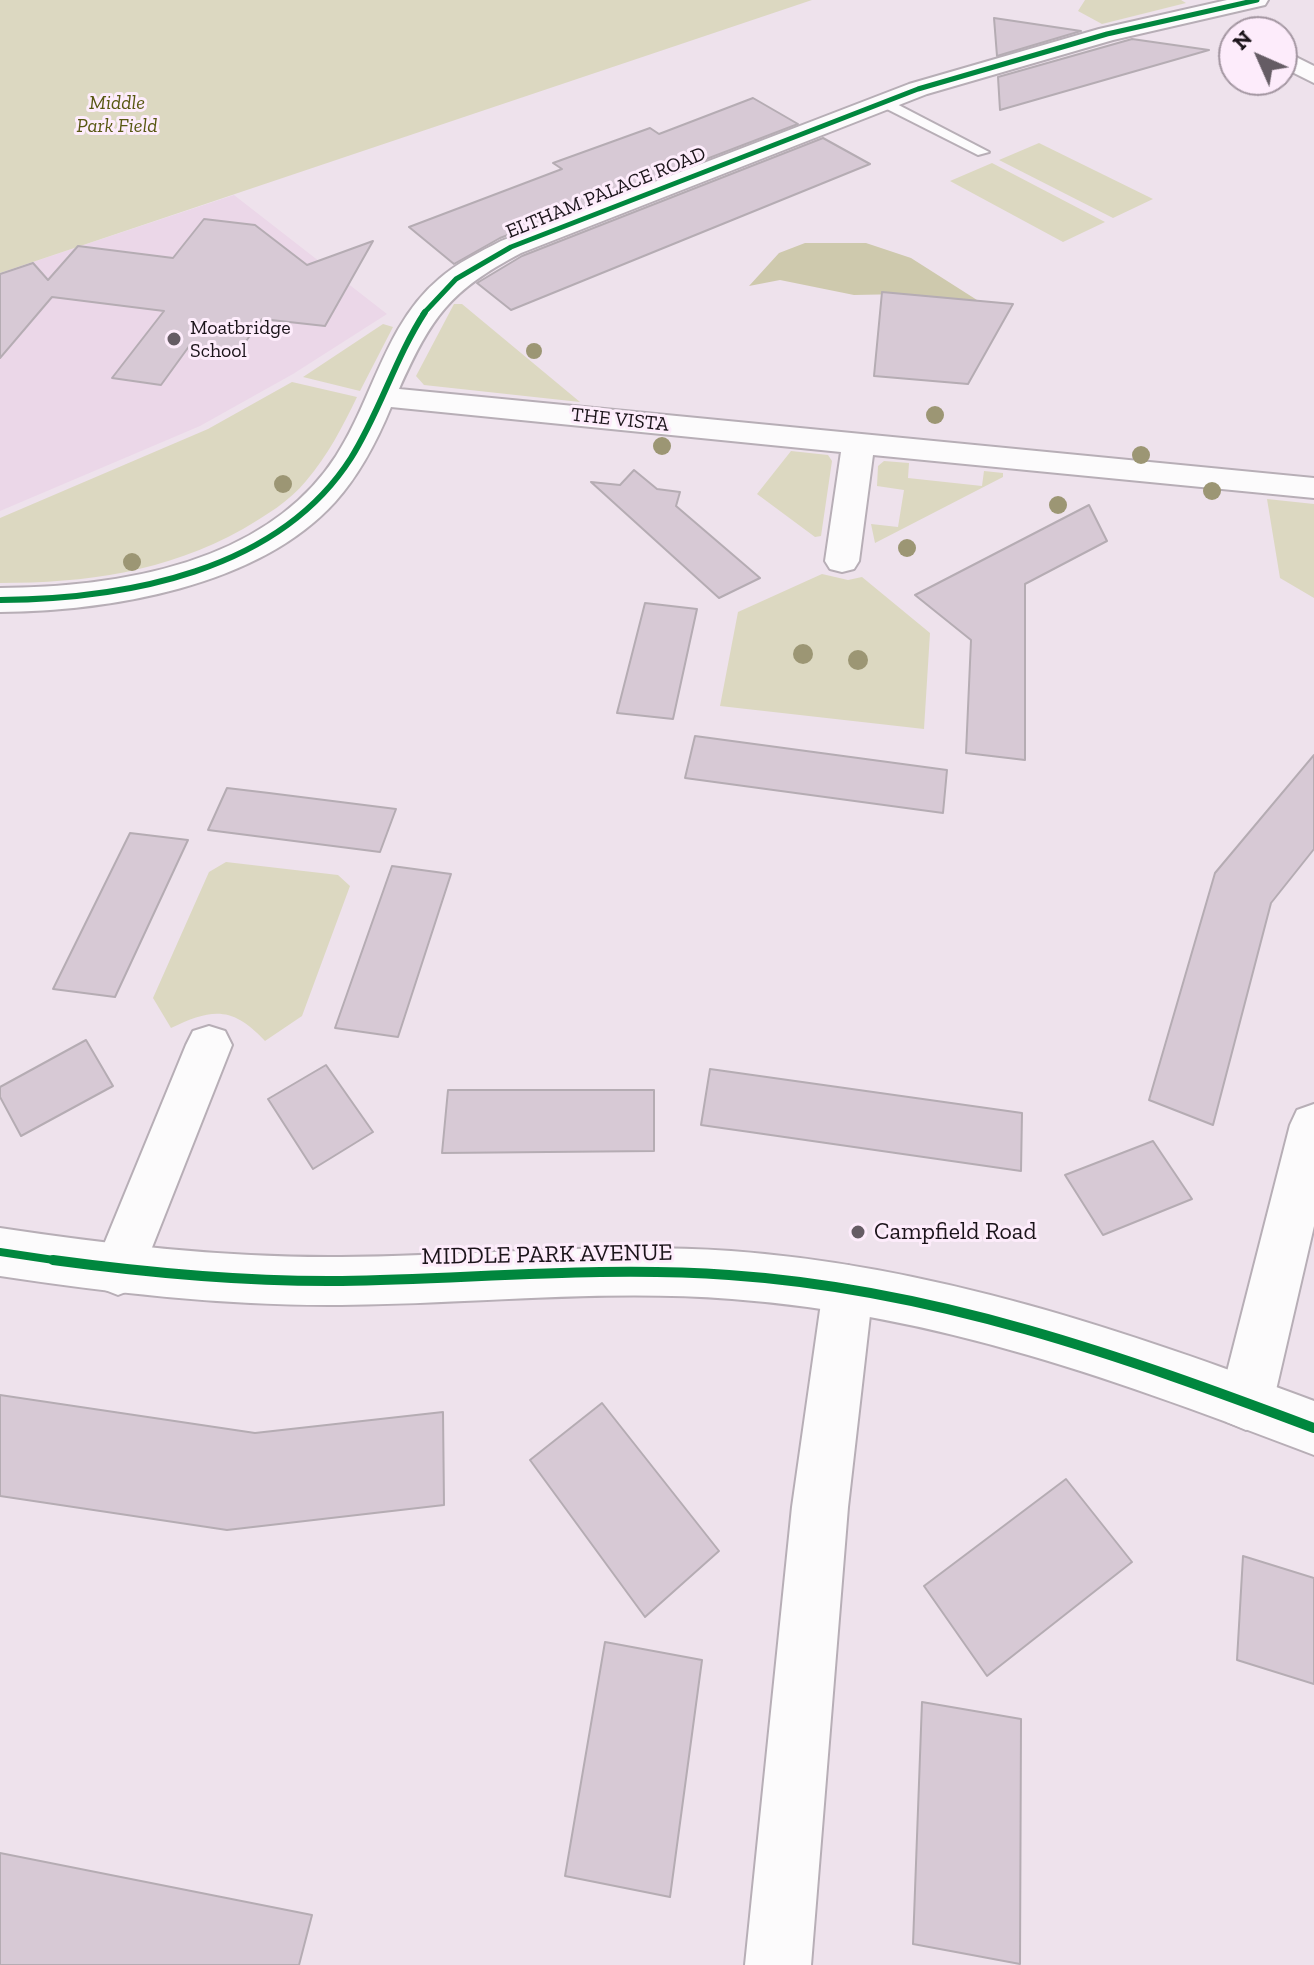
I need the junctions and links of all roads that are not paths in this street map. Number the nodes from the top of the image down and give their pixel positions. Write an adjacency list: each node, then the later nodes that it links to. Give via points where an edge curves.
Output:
1 (1257, 0): 2 (street, ELTHAM PALACE ROAD, via 1219,18 1041,51)
2 (883, 102): 3 (lane); 4 (street, ELTHAM PALACE ROAD, via 481,263 447,287 420,319)
3 (983, 152)
4 (383, 397): 5 (street, THE VISTA); 8 (street, ELTHAM PALACE ROAD, via 349,462 323,494 282,528 231,557 170,580 107,594 36,602)
5 (858, 443): 6 (street, THE VISTA); 7 (street)
6 (1314, 488)
7 (842, 561)
8 (0, 600)
9 (209, 1045): 12 (street)
10 (1314, 1125): 14 (street)
11 (0, 1252): 12 (street, MIDDLE PARK AVENUE)
12 (118, 1271): 13 (street, MIDDLE PARK AVENUE, via 340,1281 612,1269 732,1275)
13 (848, 1289): 14 (street, MIDDLE PARK AVENUE, via 991,1317 1112,1352); 16 (street, via 820,1507)
14 (1246, 1403): 15 (street, MIDDLE PARK AVENUE)
15 (1314, 1428)
16 (778, 1965)

